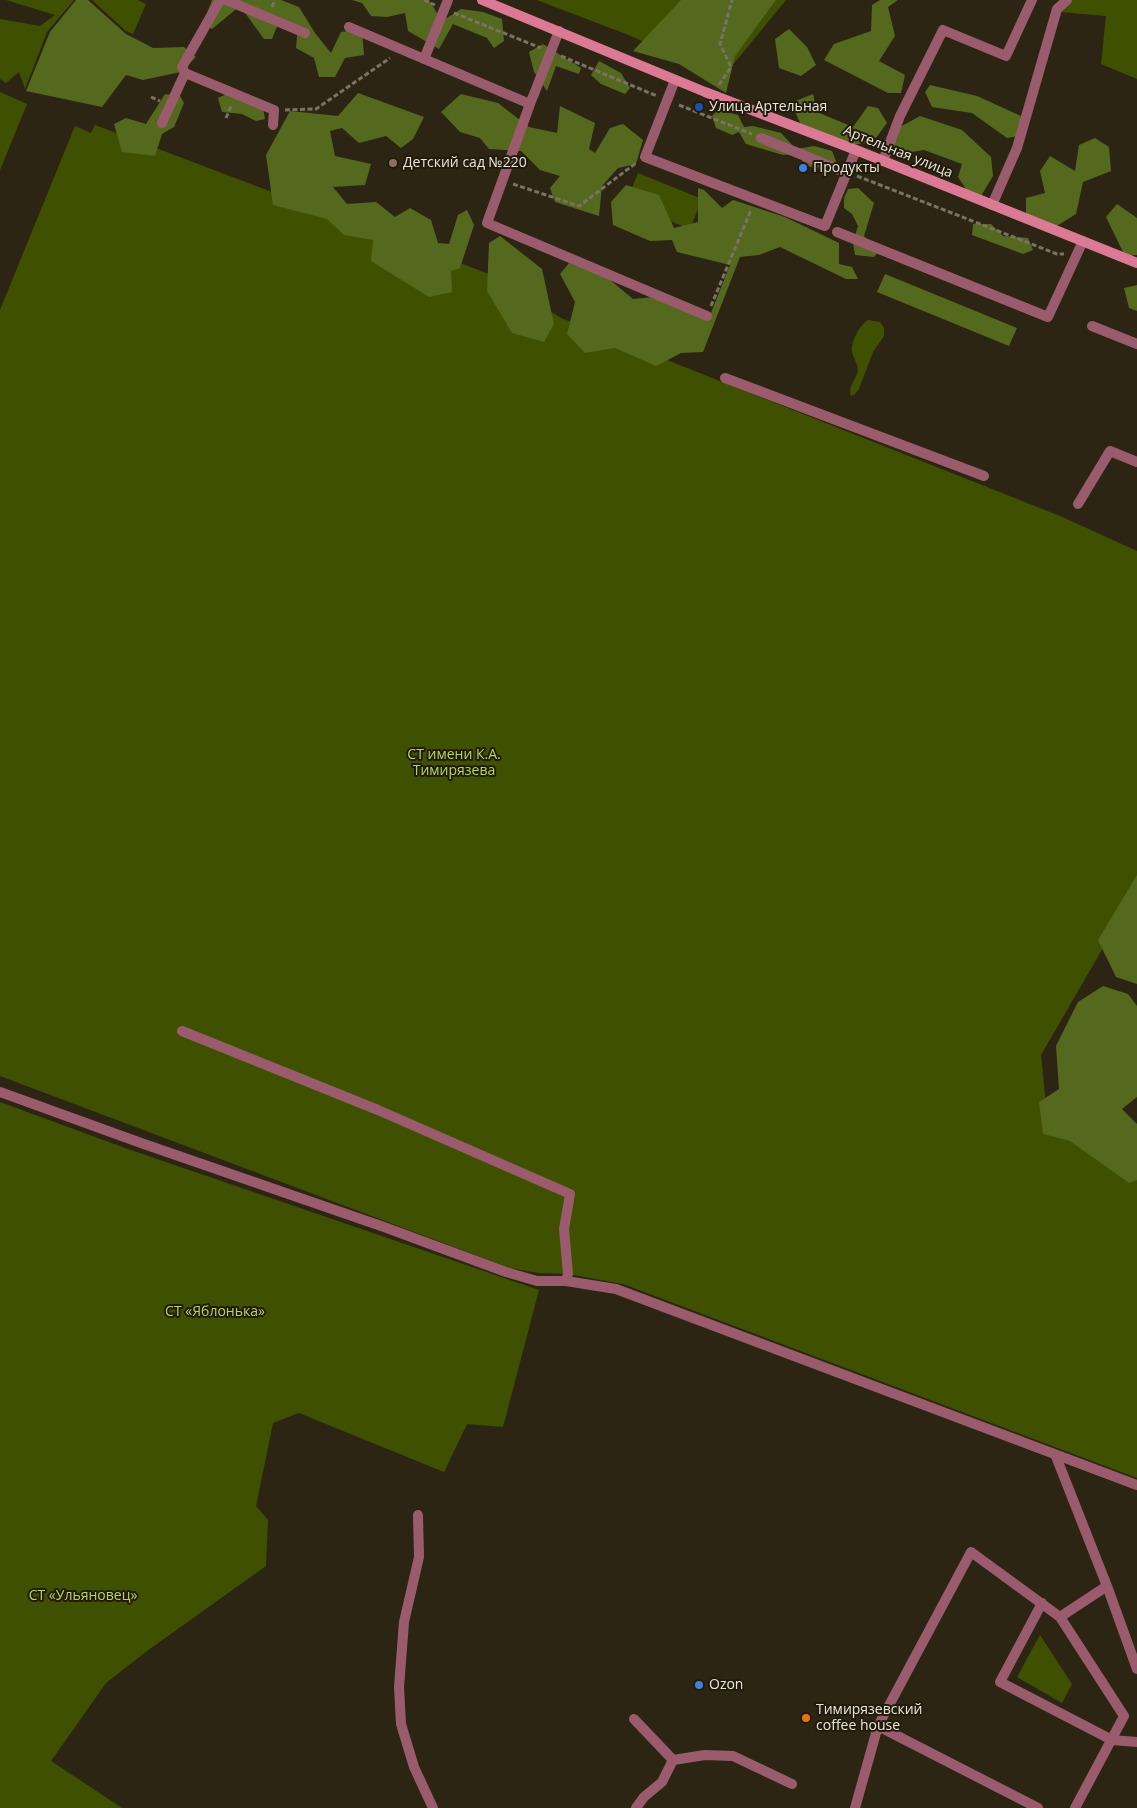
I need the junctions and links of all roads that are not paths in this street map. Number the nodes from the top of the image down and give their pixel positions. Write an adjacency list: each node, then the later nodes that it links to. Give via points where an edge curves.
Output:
1 (220, 0): 11 (street, via 182,67)
2 (226, 0): 9 (street)
3 (482, 0): 8 (street, Артельная улица)
4 (1032, 0): 18 (street, via 1006,56 943,30 900,116)
5 (1067, 0): 20 (street, via 1057,9 1017,148)
6 (446, 4): 10 (street)
7 (349, 27): 10 (street)
8 (559, 31): 12 (street, Артельная улица); 13 (street)
9 (305, 33)
10 (424, 59): 13 (street)
11 (186, 73): 14 (street); 15 (street, via 274,110)
12 (675, 80): 17 (street, Артельная улица); 19 (street, via 645,156 825,226)
13 (530, 104): 24 (street, via 487,223)
14 (162, 123)
15 (273, 125)
16 (761, 138): 19 (street)
17 (856, 150): 18 (street, Артельная улица); 19 (street)
18 (883, 161): 20 (street, Артельная улица)
19 (847, 173)
20 (992, 205): 22 (street, Артельная улица)
21 (837, 232): 22 (street, via 1048,317)
22 (1083, 241): 23 (street, Артельная улица)
23 (1137, 263)
24 (707, 316)
25 (1092, 326): 26 (street)
26 (1137, 344)
27 (725, 378): 29 (street)
28 (1137, 462): 30 (street, via 1110,451)
29 (984, 476)
30 (1078, 504)
31 (182, 1031): 33 (street, via 378,1110 570,1194 564,1229)
32 (0, 1092): 33 (street, via 506,1272 537,1281)
33 (566, 1281): 34 (street, via 616,1289)
34 (1055, 1454): 35 (street); 37 (street)
35 (1137, 1485)
36 (418, 1515): 47 (street, via 419,1557 404,1622 399,1687 404,1733 414,1767)
37 (1107, 1586): 39 (street); 40 (street)
38 (1042, 1604): 39 (street); 42 (street, via 972,1552); 43 (street, via 1000,1682)
39 (1060, 1617): 43 (street, via 1124,1716)
40 (1137, 1669)
41 (634, 1719): 45 (street)
42 (878, 1726): 49 (street); 50 (street)
43 (1112, 1740): 44 (street); 51 (street)
44 (1137, 1742)
45 (673, 1760): 46 (street, via 705,1755 733,1756); 48 (street, via 662,1782)
46 (792, 1784)
47 (433, 1808)
48 (636, 1808)
49 (855, 1808)
50 (1038, 1808)
51 (1075, 1808)

